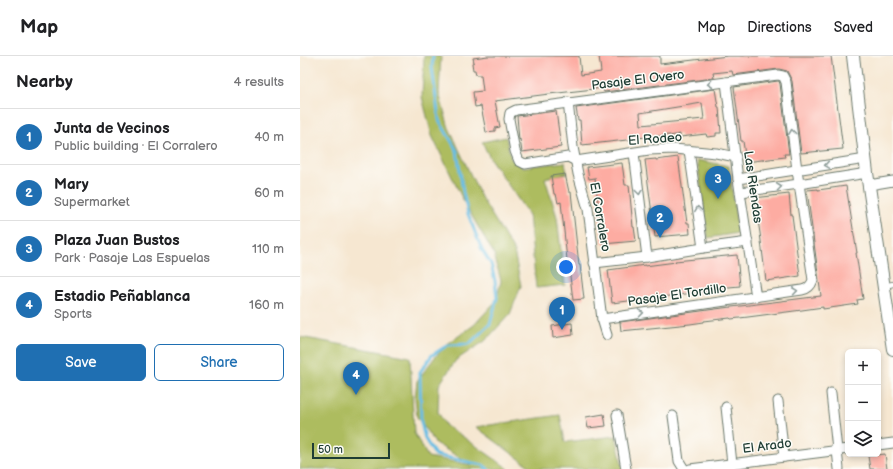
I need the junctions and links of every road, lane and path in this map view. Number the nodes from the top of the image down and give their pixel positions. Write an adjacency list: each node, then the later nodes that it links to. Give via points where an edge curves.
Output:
1 (853, 56): 7 (street)
2 (726, 82): 3 (street, Pasaje El Overo, one-way to 3); 6 (street, Las Riendas); 9 (street, Pasaje El Overo, one-way to 2, via 786,82 783,76)
3 (568, 102): 8 (street, El Corralero); 8 (street, Pasaje El Overo, via 516,110 510,113 509,119 516,157 522,163 568,158)
4 (689, 150): 5 (street, El Rodeo, via 649,150); 6 (street, El Rodeo); 16 (street, one-way to 4)
5 (634, 153): 8 (street, El Rodeo); 17 (street, one-way to 17)
6 (736, 157): 10 (street, Las Riendas)
7 (866, 159): 9 (street, one-way to 9); 11 (street)
8 (576, 161): 18 (street, El Corralero, via 588,209)
9 (797, 170): 10 (street); 13 (street)
10 (738, 178): 14 (street, Las Riendas)
11 (868, 179): 12 (street); 13 (street); 19 (street)
12 (893, 182)
13 (799, 184): 14 (street, one-way to 13); 20 (street, Pasaje El Tordillo, one-way to 13, via 802,290 812,284)
14 (741, 192): 15 (street, Las Riendas)
15 (748, 242): 16 (street); 20 (street, Las Riendas)
16 (703, 248): 17 (street)
17 (647, 257): 18 (street)
18 (594, 263): 21 (street, El Corralero)
19 (888, 285): 23 (street)
20 (756, 297): 21 (street, Pasaje El Tordillo, one-way to 20)
21 (602, 319): 22 (street, El Corralero)
22 (607, 335)
23 (893, 349)
24 (831, 393): 32 (street)
25 (778, 401): 33 (street)
26 (726, 407): 34 (street)
27 (617, 415): 35 (street)
28 (673, 416): 36 (street, via 679,461)
29 (893, 443): 30 (street)
30 (881, 445)
31 (845, 449): 32 (street, El Arado)
32 (837, 450): 33 (street, El Arado); 38 (street)
33 (784, 457): 34 (street, El Arado)
34 (737, 465): 37 (street, El Arado)
35 (626, 469)
36 (684, 469)
37 (690, 469)
38 (839, 469)

